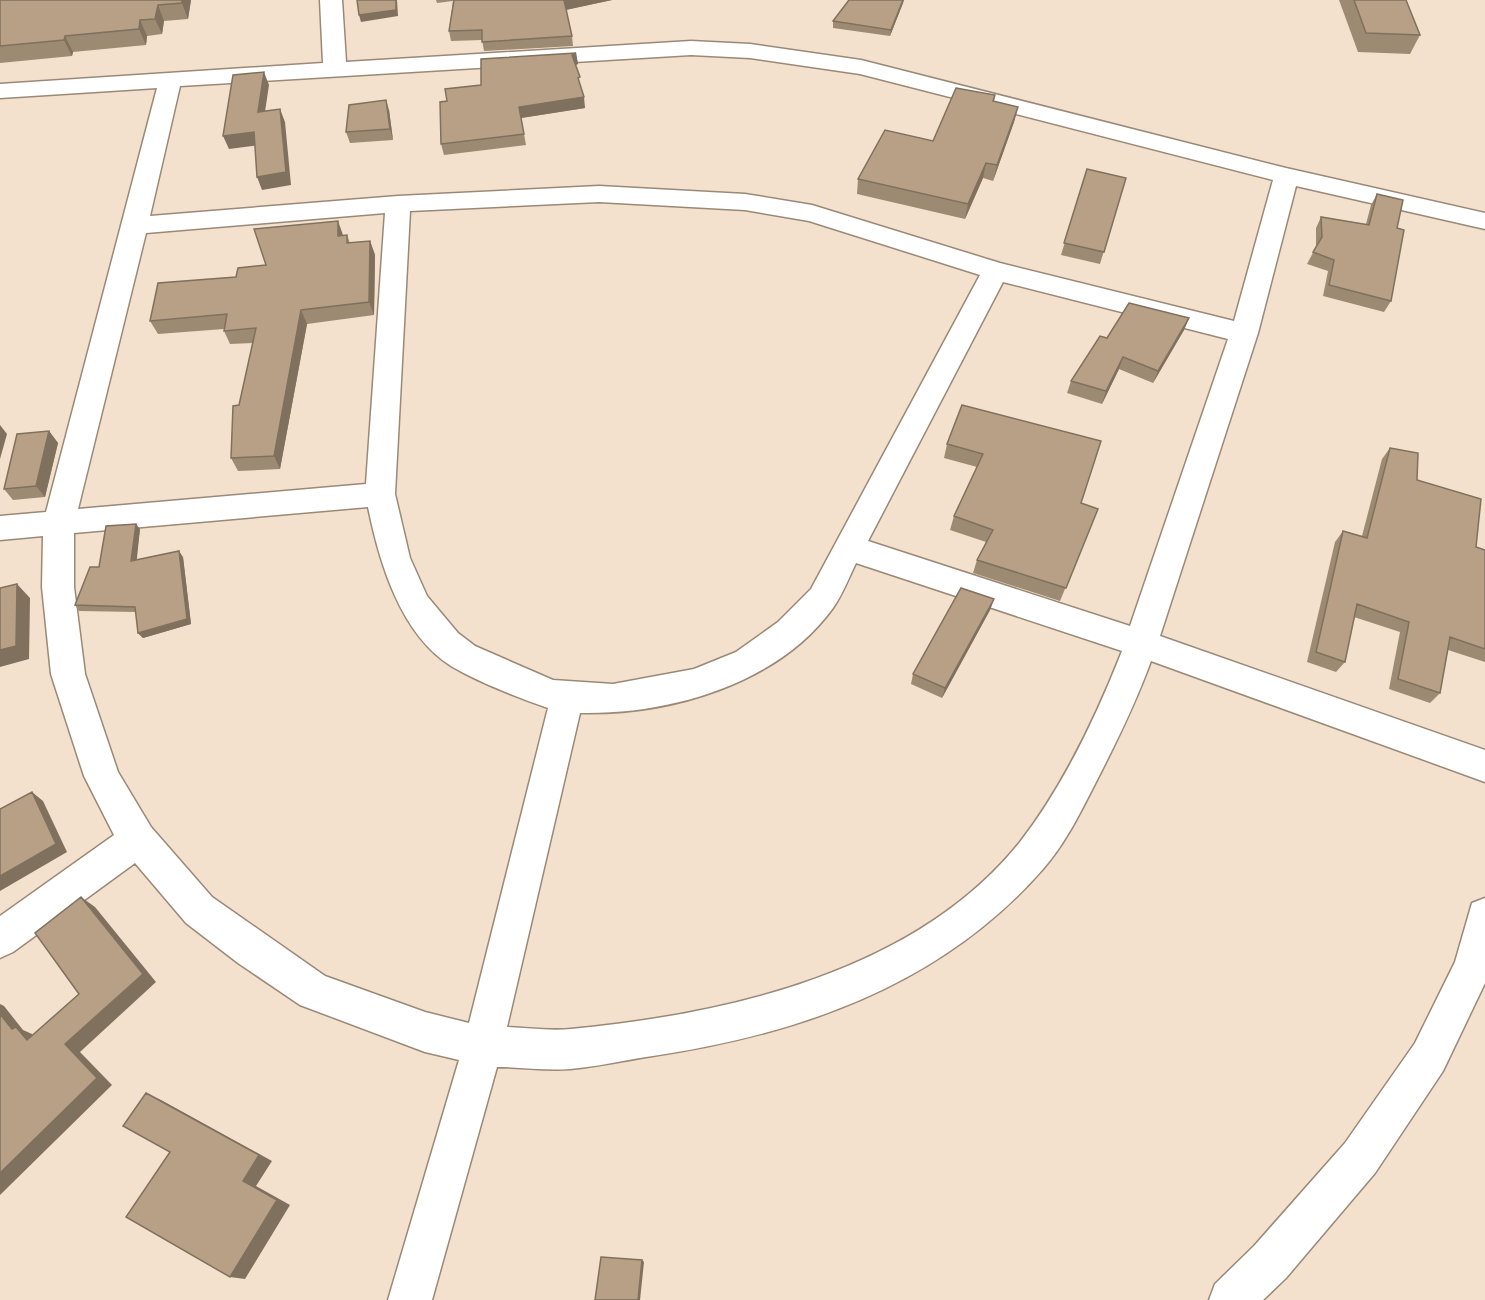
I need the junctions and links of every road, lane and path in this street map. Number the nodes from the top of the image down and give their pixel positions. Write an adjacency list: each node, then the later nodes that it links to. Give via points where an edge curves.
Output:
1 (331, 0): 2 (street)
2 (335, 69): 3 (street); 5 (street, via 691,48 750,51 861,67)
3 (170, 80): 4 (street); 8 (street)
4 (0, 92)
5 (1286, 176): 7 (street); 10 (street)
6 (398, 204): 8 (street); 9 (street, via 599,194 746,202 812,213); 11 (street)
7 (1485, 221)
8 (135, 226): 12 (street)
9 (995, 271): 10 (street); 14 (street)
10 (1244, 333): 15 (street)
11 (380, 494): 12 (street); 16 (street, via 394,558 415,604 446,643 463,656 536,690)
12 (59, 522): 13 (street); 18 (street, via 58,587 68,674 102,776)
13 (0, 528)
14 (849, 548): 15 (street); 16 (street, via 822,598 807,616 748,662 696,683 664,690 613,699)
15 (1142, 643): 17 (street); 21 (street, via 1117,707 1060,816 1031,856 978,910 928,945 867,977 798,1005 717,1028 570,1049)
16 (567, 698): 21 (street)
17 (1485, 766)
18 (138, 839): 20 (street); 21 (street, via 199,910 314,991 425,1032)
19 (1485, 916): 23 (street, via 1473,966 1429,1057 1360,1158 1270,1262)
20 (0, 939)
21 (483, 1047): 22 (street)
22 (411, 1300)
23 (1231, 1300)

